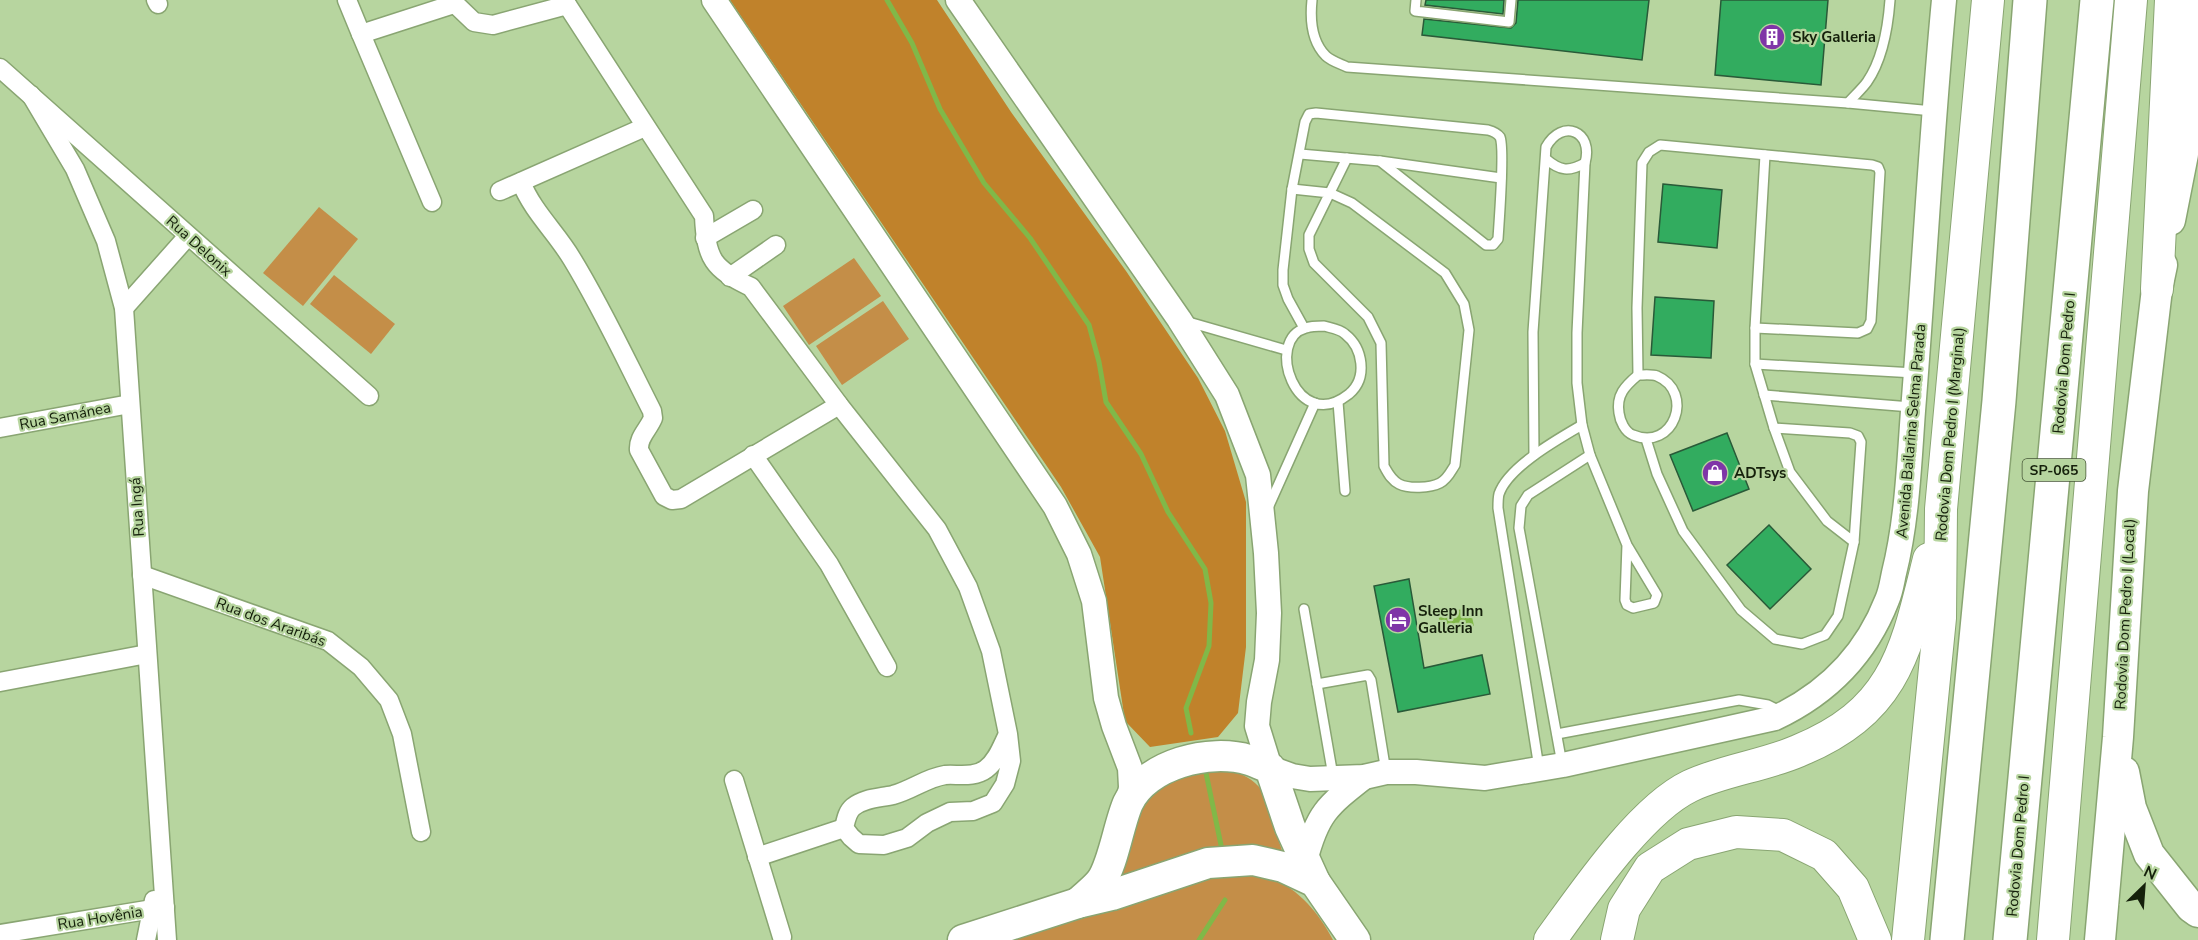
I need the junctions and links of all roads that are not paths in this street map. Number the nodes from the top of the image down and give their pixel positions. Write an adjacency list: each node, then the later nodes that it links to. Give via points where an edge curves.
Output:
1 (347, 0): 17 (street)
2 (714, 0): 83 (street, via 1055,506 1080,554 1094,601 1106,698 1130,768)
3 (958, 0): 42 (street)
4 (1416, 0): 5 (lane, via 1415,11 1509,22)
5 (1510, 0)
6 (1890, 0): 20 (lane, via 1878,58 1868,81)
7 (1944, 0): 21 (street, Avenida Bailarina Selma Parada)
8 (1988, 0): 64 (highway, Rodovia Dom Pedro I (Marginal))
9 (2030, 0): 101 (highway, via 2000,401)
10 (2097, 0): 102 (highway, Rodovia Dom Pedro I / SP-065)
11 (2131, 0): 103 (highway, SP-065)
12 (2171, 0): 40 (highway)
13 (2194, 0): 40 (main road, Rodovia Dom Pedro I (Local), via 2183,154)
14 (1312, 1): 20 (lane, via 1310,18 1315,38 1326,56 1347,67)
15 (452, 2): 16 (street, via 474,22 494,25); 17 (street)
16 (566, 3): 22 (street)
17 (361, 34): 34 (street)
18 (0, 68): 19 (street, Rua Delonix)
19 (30, 95): 36 (street, Rua Delonix); 41 (street, Rua Ingá, via 75,169 106,241)
20 (1848, 103): 21 (lane)
21 (1933, 111): 47 (street, Avenida Bailarina Selma Parada)
22 (645, 127): 30 (street); 37 (street, via 704,216)
23 (1300, 154): 25 (lane); 29 (lane, via 1305,122 1309,114 1316,112 1488,129 1501,139); 31 (lane)
24 (1765, 155): 44 (lane); 44 (lane, via 1872,165 1880,172 1871,321 1867,329 1858,333); 48 (lane, via 1660,145 1642,163)
25 (1347, 158): 27 (lane); 33 (lane)
26 (1546, 159): 28 (lane, via 1558,168 1572,170); 28 (lane, via 1546,147 1552,136 1563,130 1575,132 1585,140); 61 (lane, via 1533,332)
27 (1380, 161): 29 (lane); 29 (lane, via 1486,245 1493,245 1498,239)
28 (1585, 163): 56 (lane, via 1577,333)
29 (1501, 178)
30 (521, 182): 32 (street); 60 (street, via 532,205 589,286 652,411 638,443 664,496 681,499)
31 (1292, 189): 33 (lane); 43 (lane, via 1283,285)
32 (500, 191)
33 (1330, 193): 33 (lane, via 1352,203 1445,273 1464,304 1469,330 1455,465 1440,483 1420,487 1400,484 1384,466 1381,343 1368,317 1314,263 1309,249 1309,235)
34 (432, 202)
35 (753, 210): 37 (street)
36 (188, 236): 41 (street); 50 (street, Rua Delonix)
37 (705, 238): 39 (street, via 713,262)
38 (776, 245): 39 (street)
39 (730, 277): 54 (street, via 752,287)
40 (2157, 290): 77 (main road, Rodovia Dom Pedro I (Local), via 2133,491)
41 (124, 308): 53 (street, Rua Ingá)
42 (1179, 319): 45 (lane); 65 (street, via 1227,395 1258,475)
43 (1304, 328): 45 (lane); 51 (lane, via 1324,326 1344,332 1358,348 1362,369 1355,389)
44 (1755, 328): 46 (lane)
45 (1286, 350): 52 (lane, via 1292,381 1301,394)
46 (1755, 364): 47 (lane); 49 (lane)
47 (1917, 373): 55 (street, Avenida Bailarina Selma Parada)
48 (1638, 375): 59 (lane, via 1624,386 1617,402 1619,420 1630,434); 59 (lane, via 1656,376 1671,386 1678,403 1675,421 1663,434)
49 (1764, 395): 55 (lane); 58 (lane)
50 (369, 396)
51 (1338, 402): 52 (lane); 63 (lane)
52 (1315, 403): 65 (lane)
53 (130, 404): 57 (street, Rua Samánea); 68 (street, Rua Ingá)
54 (839, 405): 60 (street); 75 (street, via 938,529 968,587 992,651)
55 (1913, 407): 74 (street, Avenida Bailarina Selma Parada, via 1902,541 1888,598 1852,662 1827,685)
56 (1582, 424): 61 (lane); 62 (lane)
57 (0, 428)
58 (1774, 428): 66 (lane, via 1790,471 1810,501 1827,521); 66 (lane, via 1858,436 1861,442)
59 (1646, 440): 66 (lane, via 1683,531 1741,610 1775,639 1802,644 1825,635 1838,616)
60 (753, 454): 71 (street, via 829,564)
61 (1534, 454): 79 (lane, via 1507,480 1499,495 1498,508)
62 (1590, 455): 67 (lane); 76 (lane, via 1528,495 1521,506 1519,528)
63 (1345, 491)
64 (1941, 509): 97 (highway, via 1910,635 1896,670 1879,697 1842,728 1798,751 1689,786 1660,806 1628,839); 100 (highway, Rodovia Dom Pedro I (Marginal), via 1940,618)
65 (1263, 519): 78 (street, via 1269,613 1257,726)
66 (1854, 542)
67 (1627, 545): 67 (lane, via 1625,600 1633,608 1654,603 1657,595)
68 (142, 575): 70 (street, Rua Ingá); 85 (street, Rua dos Araribás, via 328,641 361,667 389,700 402,734)
69 (1304, 609): 73 (lane)
70 (147, 654): 72 (street); 89 (street, Rua Ingá, via 162,851)
71 (887, 667)
72 (0, 682)
73 (1317, 684): 80 (lane, via 1368,675); 81 (lane)
74 (1785, 713): 76 (lane, via 1768,705 1739,700); 79 (street, Avenida Bailarina Selma Parada)
75 (1008, 734): 84 (street, via 999,754 985,770 925,780 909,790 869,799 853,807); 84 (street, via 1011,761 1005,784 993,803 973,812 950,812 907,838 884,844 860,844)
76 (1557, 734): 79 (lane)
77 (2118, 737): 90 (main road, via 2131,808 2149,854); 104 (main road, Rodovia Dom Pedro I (Local))
78 (1270, 768): 81 (street, Avenida Bailarina Selma Parada, via 1301,777); 83 (main road, via 1248,759 1197,758 1159,772 1138,787); 87 (main road)
79 (1551, 768): 80 (street, Avenida Bailarina Selma Parada, via 1485,778 1416,772)
80 (1375, 775): 81 (street, Avenida Bailarina Selma Parada); 87 (street, via 1335,800 1318,820)
81 (1333, 778)
82 (734, 780): 86 (street)
83 (1129, 802): 88 (main road, via 1102,880)
84 (844, 828): 86 (street)
85 (421, 832)
86 (757, 857): 92 (street)
87 (1310, 872): 88 (main road, via 1253,860 1208,863); 96 (main road)
88 (1078, 903): 95 (main road)
89 (158, 908): 91 (street, Rua Hovênia); 93 (street); 94 (street)
90 (2198, 912)
91 (0, 934)
92 (782, 937)
93 (146, 940)
94 (167, 940)
95 (963, 940)
96 (1355, 940)
97 (1550, 940)
98 (1617, 940): 99 (highway, via 1624,909 1650,868 1688,844 1736,832 1783,835 1824,855 1853,888)
99 (1875, 940)
100 (1908, 940)
101 (1947, 940)
102 (2010, 940)
103 (2053, 940)
104 (2100, 940)

